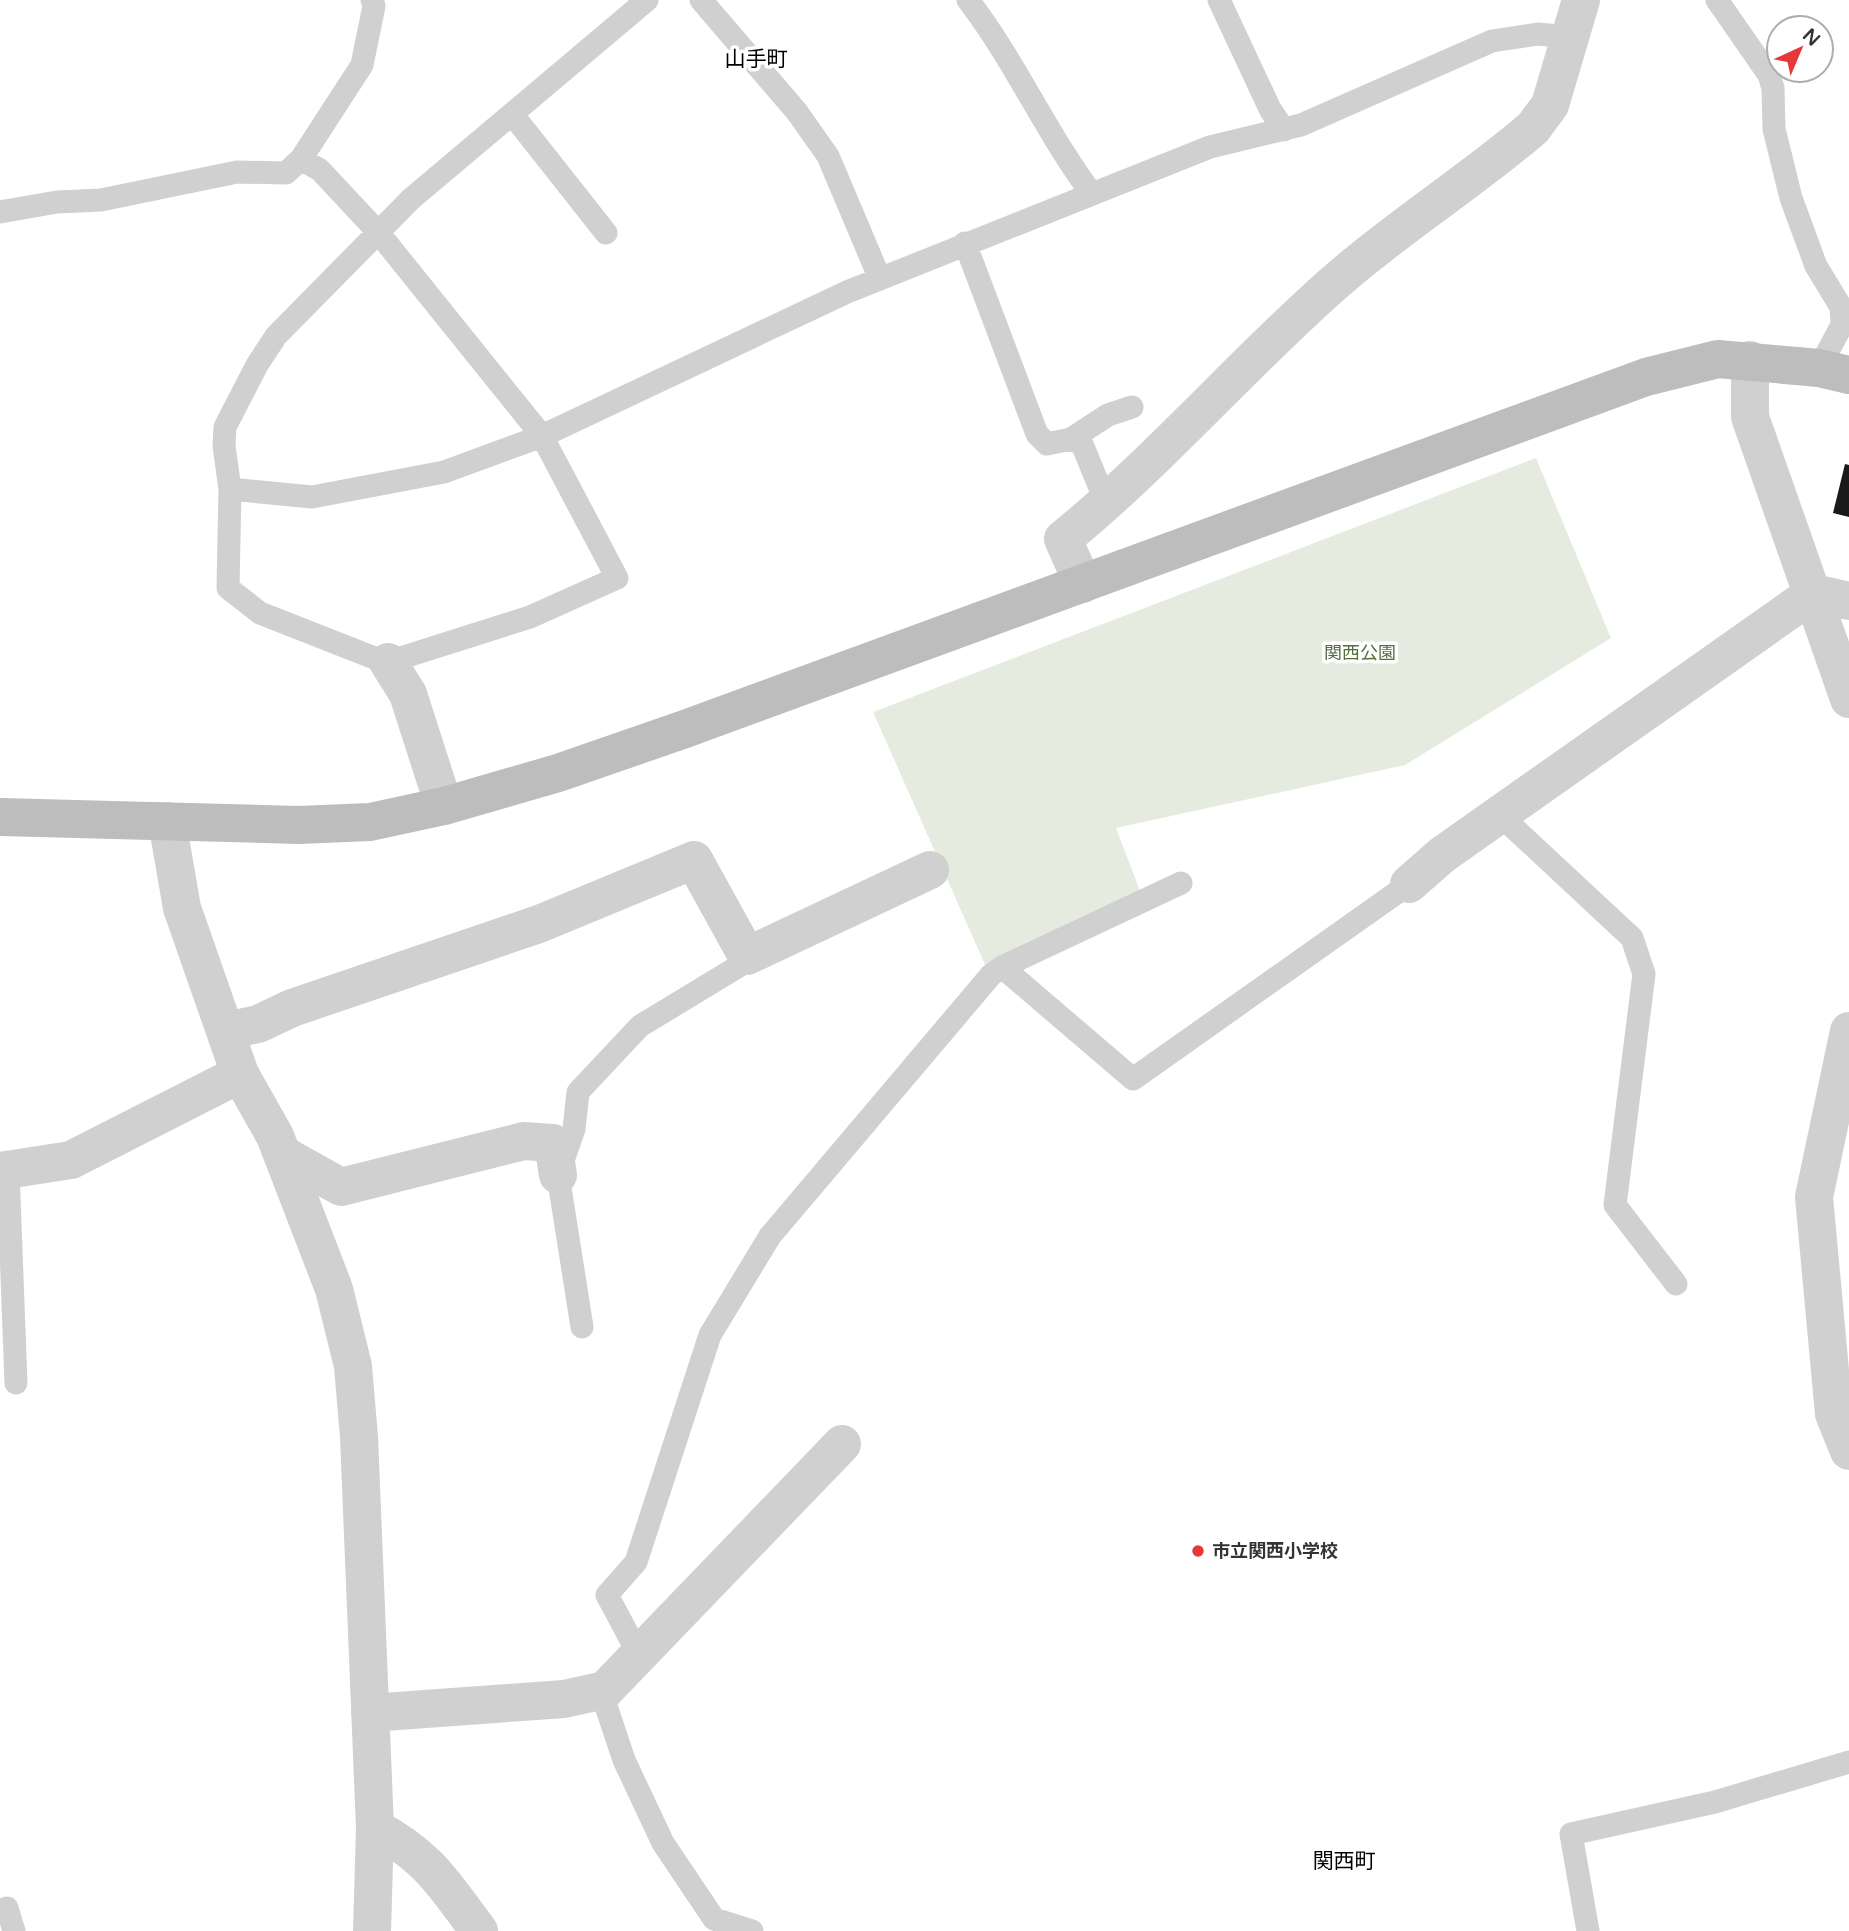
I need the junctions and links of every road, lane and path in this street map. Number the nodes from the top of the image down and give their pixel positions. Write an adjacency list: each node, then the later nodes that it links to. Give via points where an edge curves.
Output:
1 (372, 0): 11 (lane, via 362,65)
2 (647, 0): 9 (lane)
3 (701, 0): 17 (lane, via 797,112 828,156)
4 (968, 0): 12 (lane)
5 (1219, 0): 10 (lane)
6 (1581, 0): 8 (street)
7 (1717, 0): 18 (lane, via 1769,75 1774,130 1791,198 1816,266)
8 (1570, 37): 10 (lane, via 1538,34 1492,41); 25 (street, via 1550,105 1533,128 1334,283)
9 (512, 114): 14 (lane); 15 (lane)
10 (1284, 130): 12 (lane, via 1210,147)
11 (301, 159): 13 (lane, via 286,173 237,172 102,200); 14 (lane, via 320,170)
12 (1092, 194): 16 (lane)
13 (0, 212)
14 (377, 231): 22 (lane); 24 (lane, via 276,335 257,365 225,427)
15 (606, 233)
16 (965, 243): 17 (lane); 23 (lane, via 1037,434 1047,444)
17 (880, 279): 22 (lane)
18 (1845, 305): 20 (lane)
19 (1750, 360): 20 (street); 26 (street, via 1718,359 1646,377); 27 (street, via 1750,417)
20 (1834, 372)
21 (1132, 407): 23 (lane, via 1108,415)
22 (542, 436): 24 (lane, via 444,472 389,484 312,496); 28 (lane, via 617,578 530,617)
23 (1072, 439): 25 (lane, via 1088,454)
24 (230, 489): 28 (lane, via 228,588 260,612)
25 (1109, 501): 26 (street, via 1063,539)
26 (1083, 584): 30 (street, via 685,729)
27 (1831, 597): 29 (street); 31 (street)
28 (388, 662): 30 (street, via 408,695)
29 (1849, 699)
30 (444, 806): 33 (street, via 370,822)
31 (1500, 815): 36 (street); 45 (lane, via 1632,938 1644,974 1615,1205)
32 (0, 817): 33 (street)
33 (167, 821): 39 (street, via 182,908)
34 (930, 870): 37 (street)
35 (1181, 883): 38 (lane)
36 (1409, 884): 38 (lane, via 1133,1079)
37 (747, 956): 39 (street, via 695,860 539,924 258,1024); 44 (lane, via 739,966 640,1026 578,1091 574,1129)
38 (1002, 967): 50 (lane, via 770,1236 710,1335 636,1562 607,1595)
39 (225, 1031): 41 (street)
40 (1849, 1031): 49 (street, via 1814,1197 1834,1414)
41 (240, 1074): 42 (street); 43 (street, via 71,1160)
42 (282, 1154): 44 (street, via 341,1187 524,1141 543,1142 553,1143); 52 (street, via 334,1289 353,1367)
43 (4, 1170): 47 (lane)
44 (558, 1175): 46 (lane)
45 (1676, 1284)
46 (582, 1326)
47 (16, 1383)
48 (842, 1444): 50 (street)
49 (1849, 1451)
50 (639, 1655): 51 (street)
51 (601, 1691): 52 (street, via 564,1699); 59 (lane, via 624,1760 663,1843 715,1919)
52 (370, 1713): 54 (street)
53 (1849, 1762): 60 (lane, via 1715,1802 1571,1834)
54 (375, 1828): 57 (street); 58 (street, via 429,1863)
55 (0, 1911): 56 (lane, via 7,1908)
56 (15, 1931)
57 (372, 1931)
58 (479, 1931)
59 (752, 1931)
60 (1588, 1931)

